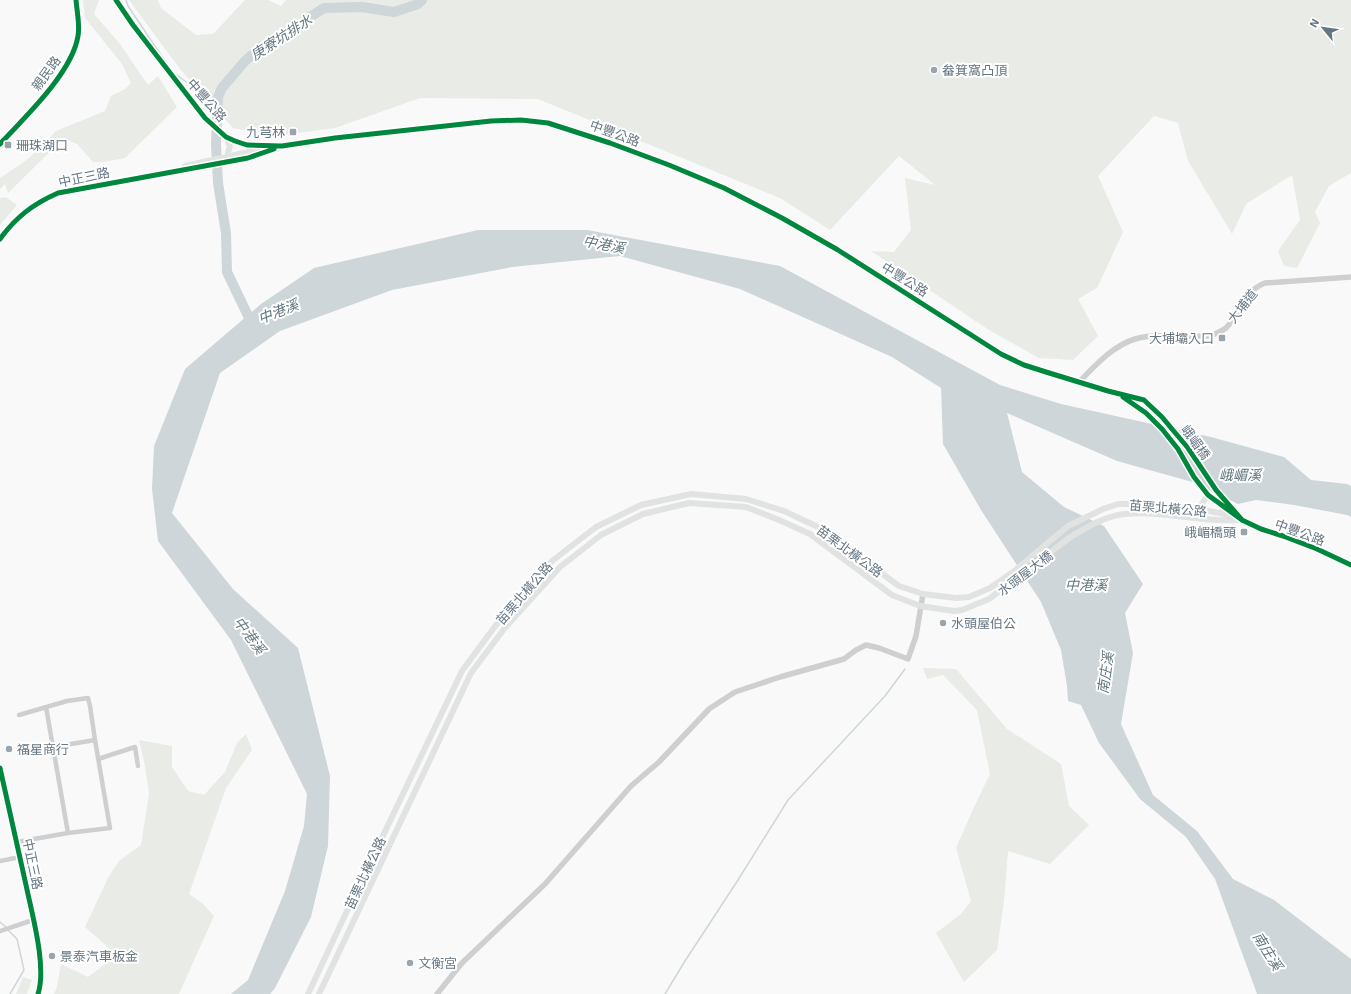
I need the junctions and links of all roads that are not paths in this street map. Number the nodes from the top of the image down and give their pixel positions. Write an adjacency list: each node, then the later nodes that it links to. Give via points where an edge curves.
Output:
1 (76, 0): 4 (street, 親民路, via 78,36 74,52 46,93)
2 (116, 0): 3 (main road, 中豐公路, via 205,118)
3 (224, 135): 5 (main road, 中豐公路, via 247,145); 7 (main road, via 230,146)
4 (0, 144)
5 (273, 146): 6 (main road, 中豐公路); 7 (main road)
6 (282, 146): 7 (main road, via 248,158); 10 (main road, 中豐公路, via 491,121 521,120 548,123 610,143 724,188 838,250 1001,354 1024,365)
7 (224, 158): 8 (main road, 中正三路, via 58,193 28,209)
8 (0, 239)
9 (1351, 277): 10 (street, 大埔道, via 1265,283 1250,292 1231,321 1218,333 1209,336 1135,339 1114,350)
10 (1078, 382): 11 (main road, 中豐公路)
11 (1117, 393): 12 (main road, 中豐公路); 13 (main road, 中豐公路)
12 (1144, 400): 15 (main road, 峨嵋橋, via 1172,428)
13 (1136, 406): 14 (main road, 峨嵋橋, via 1153,420 1178,449 1194,478)
14 (1208, 495): 17 (main road, via 1201,505); 19 (main road, 中豐公路)
15 (1226, 500): 19 (main road, 中豐公路)
16 (1118, 504): 17 (main road, 苗栗北橫公路); 21 (main road, 水頭屋大橋, via 1068,526 1013,572 978,594 956,598)
17 (1191, 508): 19 (main road, 苗栗北橫公路)
18 (1124, 514): 19 (main road, 苗栗北橫公路, via 1154,514 1222,521); 22 (main road, 水頭屋大橋, via 1102,521 1069,538 1005,588 980,604 954,611)
19 (1242, 520): 20 (main road, 中豐公路)
20 (1351, 565)
21 (923, 594): 22 (street); 37 (main road, 苗栗北橫公路, via 899,586 818,527 784,511 746,499 691,494 642,505 596,527 552,561 496,625 462,671)
22 (920, 606): 38 (main road, 苗栗北橫公路, via 892,595 810,534 746,507 690,503 642,514 601,535 560,567 504,629 471,673); 39 (street, via 916,636 908,659 866,645 844,659 735,692 709,709 659,762 631,786 545,884 462,963)
23 (46, 707): 24 (street); 25 (street, via 88,698); 26 (street)
24 (19, 715)
25 (95, 740): 26 (street); 27 (street)
26 (53, 747): 30 (street)
27 (98, 760): 28 (street, via 135,747); 30 (street, via 110,828)
28 (138, 766)
29 (0, 768): 31 (main road, 中正三路)
30 (68, 833): 31 (street)
31 (17, 842): 32 (main road, 中正三路)
32 (20, 857): 33 (street); 34 (main road, 中正三路)
33 (0, 861)
34 (33, 920): 35 (street); 36 (main road, 中正三路, via 41,965)
35 (0, 931)
36 (38, 994)
37 (308, 994)
38 (319, 994)
39 (437, 994)

